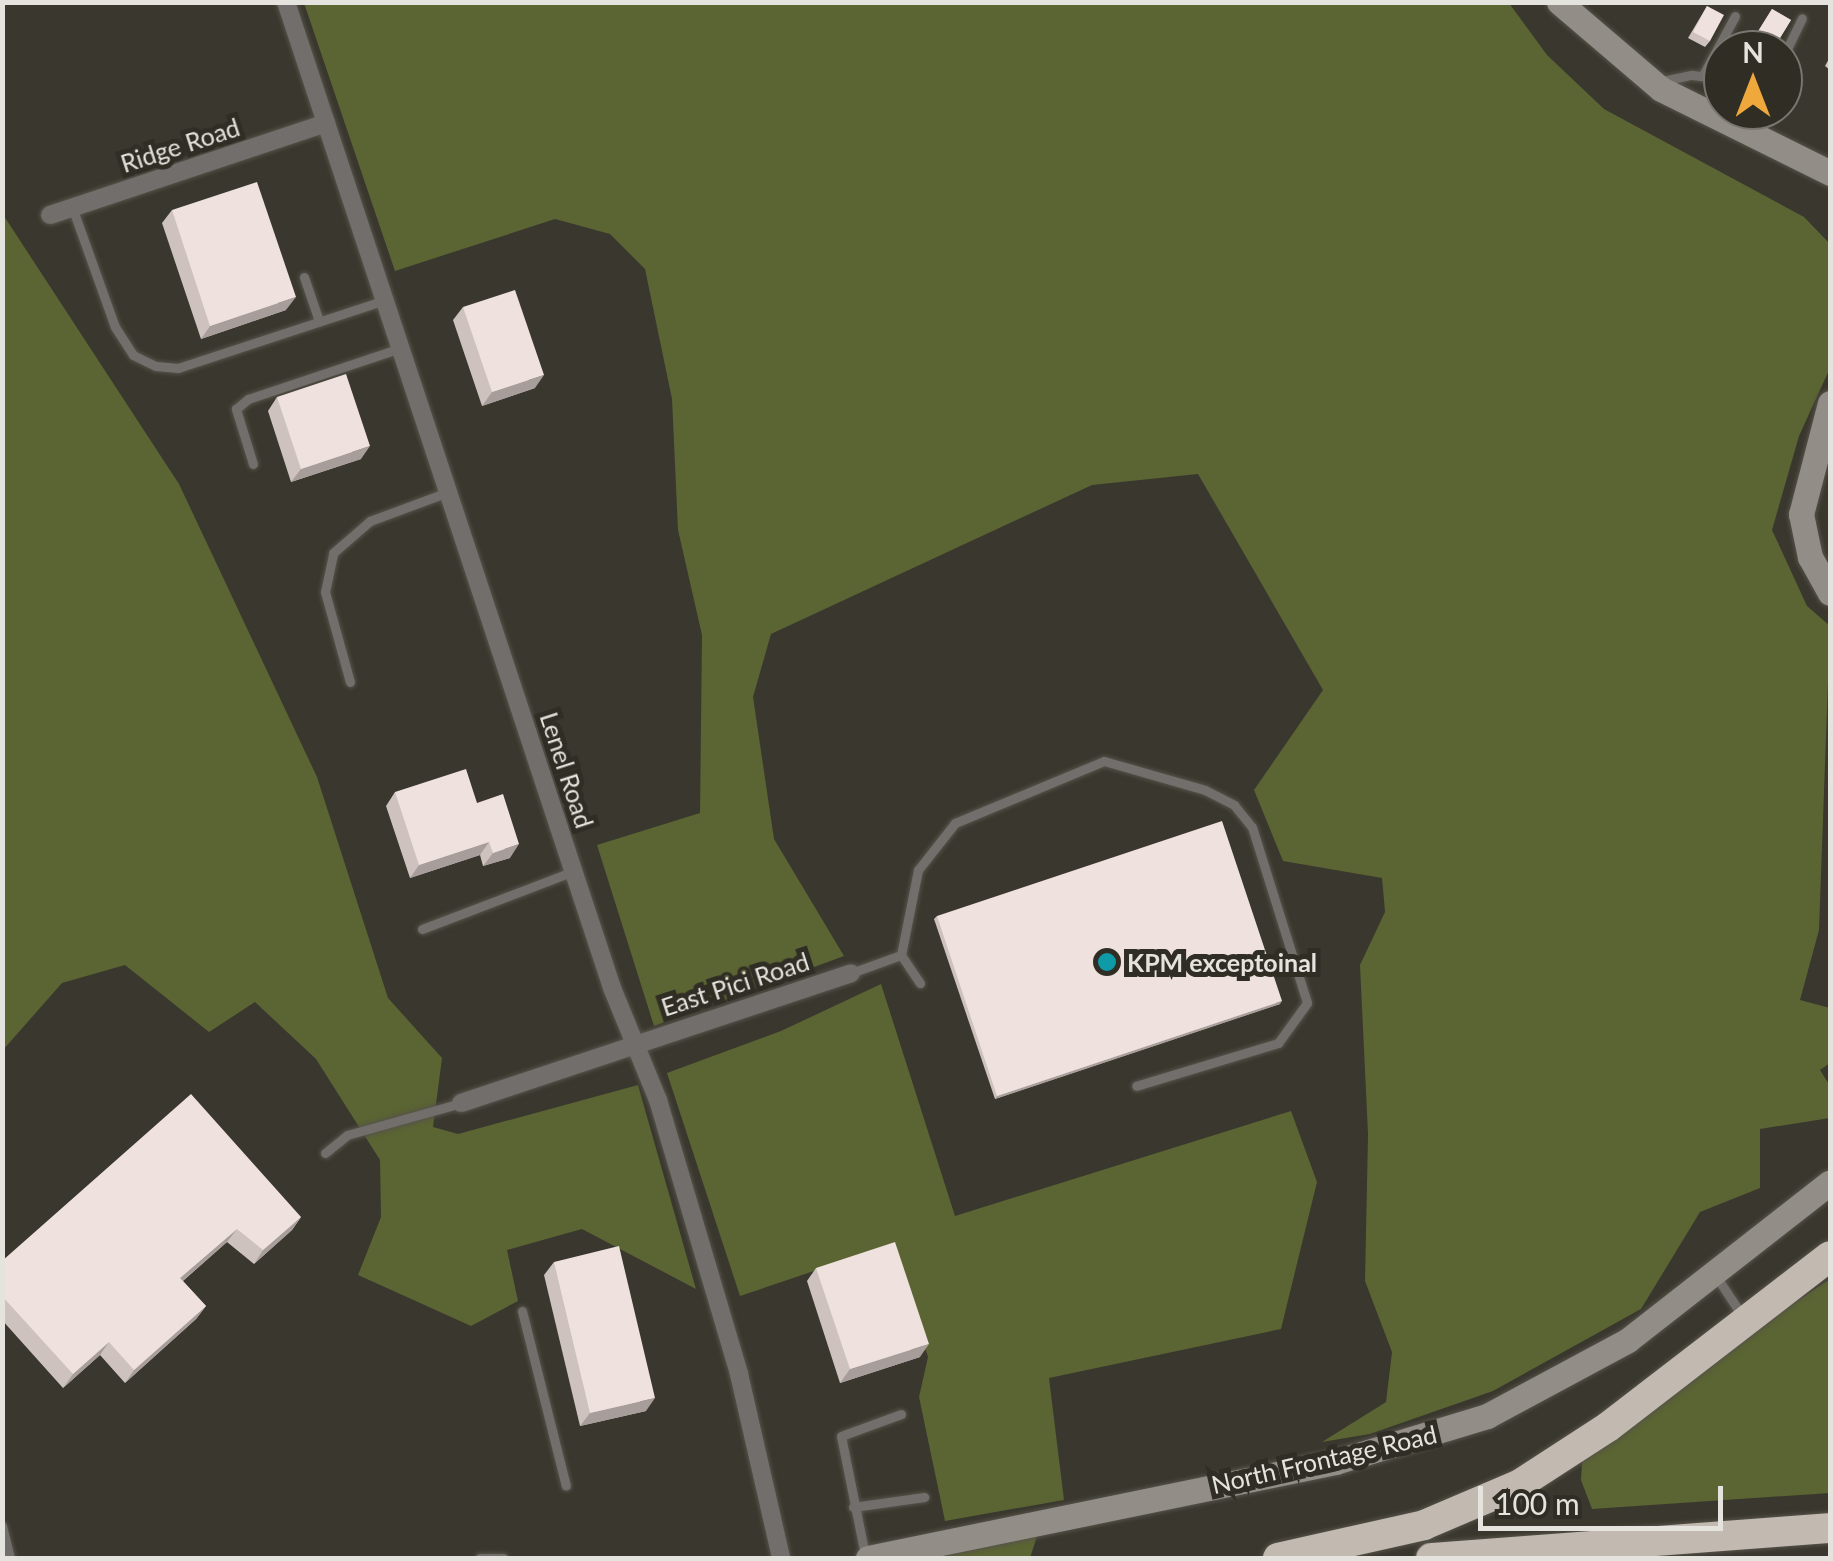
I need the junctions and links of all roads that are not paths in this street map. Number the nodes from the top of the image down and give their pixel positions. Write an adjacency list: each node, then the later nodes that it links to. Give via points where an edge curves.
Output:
1 (286, 2): 9 (street, Lenel Road)
2 (1559, 2): 8 (main road)
3 (1735, 16): 5 (lane)
4 (1802, 18): 6 (lane)
5 (1727, 30)
6 (1796, 30)
7 (1703, 75): 8 (lane, via 1672,76)
8 (1654, 85): 10 (main road)
9 (326, 123): 11 (street, Ridge Road); 14 (street, Lenel Road)
10 (1828, 177)
11 (72, 207): 12 (street, Ridge Road); 15 (lane, via 115,326 133,355 146,362 178,368)
12 (50, 215)
13 (304, 277): 15 (lane)
14 (385, 300): 15 (lane); 16 (street, Lenel Road)
15 (319, 322)
16 (400, 348): 19 (lane, via 248,398 236,409); 20 (street, Lenel Road)
17 (1830, 402): 18 (main road)
18 (1824, 443): 21 (main road, via 1806,481 1802,526 1814,568)
19 (252, 464)
20 (448, 492): 22 (lane, via 370,522 334,553 325,592); 23 (street, Lenel Road)
21 (1830, 593)
22 (350, 682)
23 (574, 871): 24 (lane); 28 (street, Lenel Road)
24 (422, 929)
25 (901, 955): 26 (lane); 27 (lane); 29 (lane, via 918,870 954,824 1104,761 1225,798 1252,827 1304,979 1305,1012 1278,1043)
26 (851, 973): 28 (street, East Pici Road)
27 (920, 983)
28 (634, 1042): 30 (street, East Pici Road); 46 (street, Lenel Road, via 710,1265)
29 (1136, 1086)
30 (462, 1102): 31 (lane, via 347,1135)
31 (324, 1153)
32 (1830, 1182): 34 (main road, North Frontage Road)
33 (1830, 1256): 36 (highway)
34 (1714, 1274): 36 (lane); 47 (main road, North Frontage Road, via 1593,1363 1445,1432 1335,1462)
35 (522, 1311): 38 (lane)
36 (1744, 1319): 48 (highway, via 1608,1426 1520,1484 1424,1526)
37 (901, 1414): 40 (lane, via 840,1436)
38 (566, 1486)
39 (924, 1497): 40 (lane)
40 (852, 1507): 47 (lane)
41 (2, 1526): 43 (lane)
42 (1830, 1528): 49 (highway)
43 (10, 1558)
44 (480, 1558): 45 (lane)
45 (503, 1558)
46 (781, 1558)
47 (867, 1558)
48 (1278, 1558)
49 (1432, 1558)

